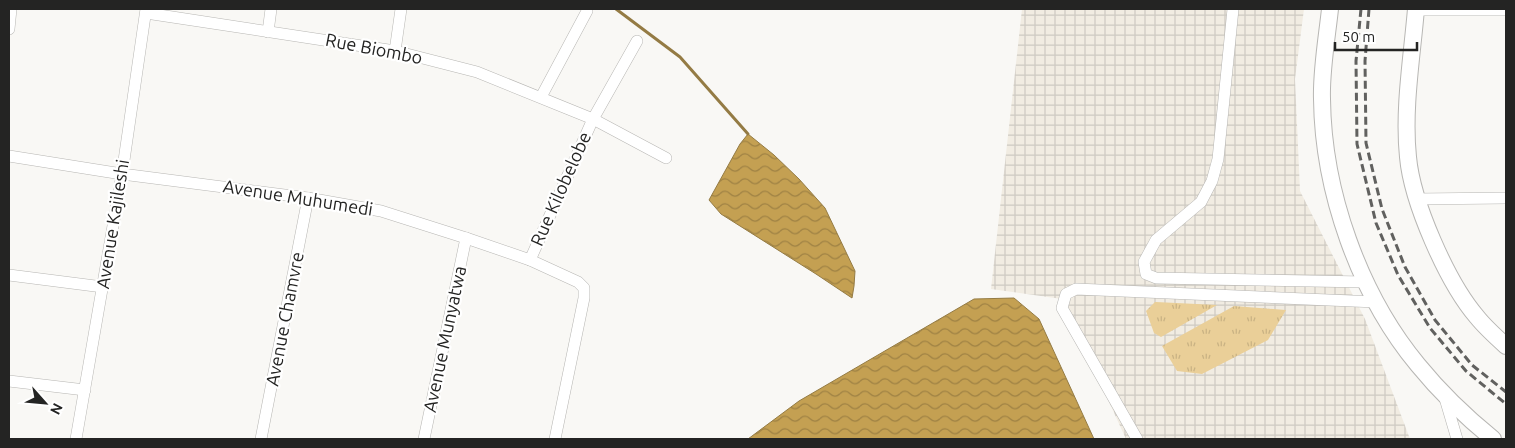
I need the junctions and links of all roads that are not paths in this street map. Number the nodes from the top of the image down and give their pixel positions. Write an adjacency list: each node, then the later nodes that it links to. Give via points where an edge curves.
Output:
1 (11, 9): 10 (street)
2 (271, 9): 11 (street)
3 (401, 9): 13 (street)
4 (1233, 9): 25 (street, via 1218,159 1212,182 1201,202 1156,240 1144,262 1146,274 1156,278)
5 (1330, 9): 25 (main road, via 1322,99 1327,162 1340,217)
6 (1416, 9): 7 (street); 21 (main road, via 1408,96 1408,158)
7 (1506, 10)
8 (146, 11): 11 (street, Rue Biombo); 18 (street, Avenue Kajileshi)
9 (587, 11): 14 (street)
10 (9, 29)
11 (268, 32): 13 (street, Rue Biombo)
12 (637, 40): 15 (street, Rue Kilobelobe)
13 (395, 50): 14 (street, Rue Biombo, via 476,72)
14 (541, 97): 15 (street, Rue Biombo)
15 (593, 118): 17 (street, Rue Biombo); 23 (street, Rue Kilobelobe)
16 (9, 156): 18 (street, Avenue Muhumedi)
17 (666, 158)
18 (122, 174): 19 (street, Avenue Muhumedi); 26 (street, Avenue Kajileshi)
19 (308, 198): 22 (street, Avenue Muhumedi, via 381,211); 33 (street, Avenue Chamvre)
20 (1506, 198): 21 (street)
21 (1416, 199): 28 (main road, via 1446,271 1476,316)
22 (466, 238): 23 (street, Avenue Muhumedi); 34 (street, Avenue Munyatwa)
23 (530, 260): 35 (street, Avenue Muhumedi, via 578,282 584,288)
24 (9, 275): 26 (street)
25 (1365, 282): 27 (main road)
26 (103, 287): 30 (street, Avenue Kajileshi)
27 (1376, 302): 31 (main road, via 1392,331); 36 (street, via 1076,289 1066,294 1062,308)
28 (1506, 346)
29 (9, 381): 30 (street)
30 (85, 390): 32 (street, Avenue Kajileshi)
31 (1443, 394): 37 (street); 38 (main road)
32 (76, 439)
33 (261, 439)
34 (424, 439)
35 (555, 439)
36 (1137, 439)
37 (1457, 439)
38 (1493, 439)

